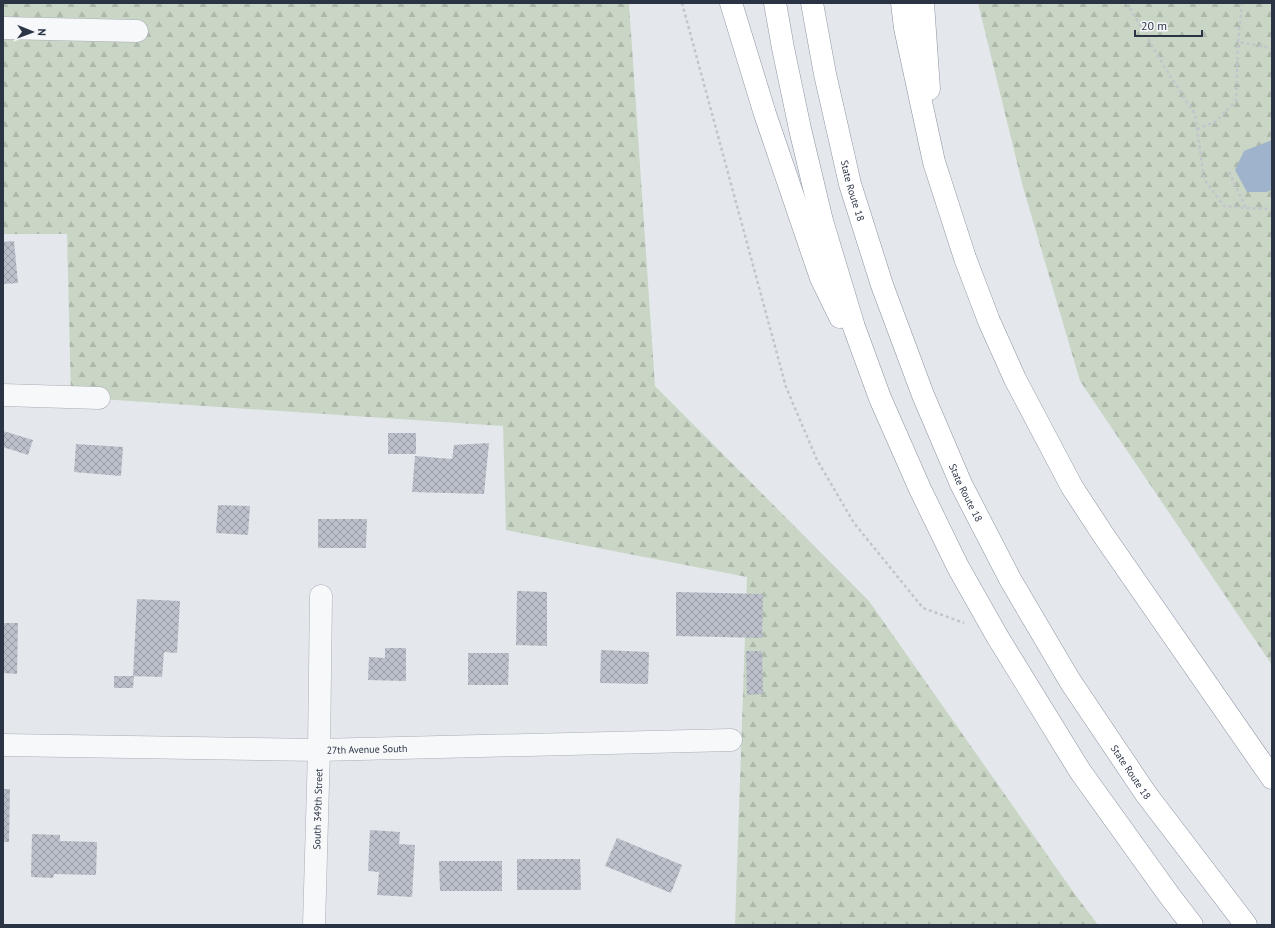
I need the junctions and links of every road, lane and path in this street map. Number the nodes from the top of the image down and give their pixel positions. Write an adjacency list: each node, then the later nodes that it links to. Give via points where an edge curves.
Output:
1 (682, 3): 22 (path, via 786,387 817,460 854,523 923,608)
2 (731, 3): 20 (highway, via 764,114 821,278)
3 (775, 3): 20 (highway, via 787,70 822,221 854,328)
4 (812, 3): 31 (highway, State Route 18, via 850,184 882,285 923,395 961,484 1010,579 1070,681 1146,794)
5 (902, 3): 14 (highway)
6 (923, 3): 14 (highway)
7 (1128, 3): 13 (path, via 1195,114)
8 (1242, 3): 11 (path)
9 (3, 28): 10 (street)
10 (137, 31)
11 (1238, 42): 12 (path); 13 (path, via 1236,101 1216,122)
12 (1272, 48)
13 (1197, 129): 16 (path, via 1204,179 1224,206)
14 (934, 162): 26 (highway, via 965,258 989,321 1015,379 1069,481 1104,536)
15 (1229, 172): 16 (path)
16 (1246, 208): 17 (path)
17 (1272, 209)
18 (3, 395): 19 (street)
19 (99, 398)
20 (880, 398): 22 (highway, via 954,560)
21 (320, 596): 25 (street, South 349th Street)
22 (997, 636): 27 (highway, via 1080,771)
23 (731, 740): 25 (street, 27th Avenue South)
24 (3, 745): 25 (street, 27th Avenue South)
25 (319, 750): 28 (street, South 349th Street)
26 (1272, 778)
27 (1169, 895): 29 (highway); 30 (highway)
28 (314, 925)
29 (1187, 925)
30 (1192, 925)
31 (1246, 925)

